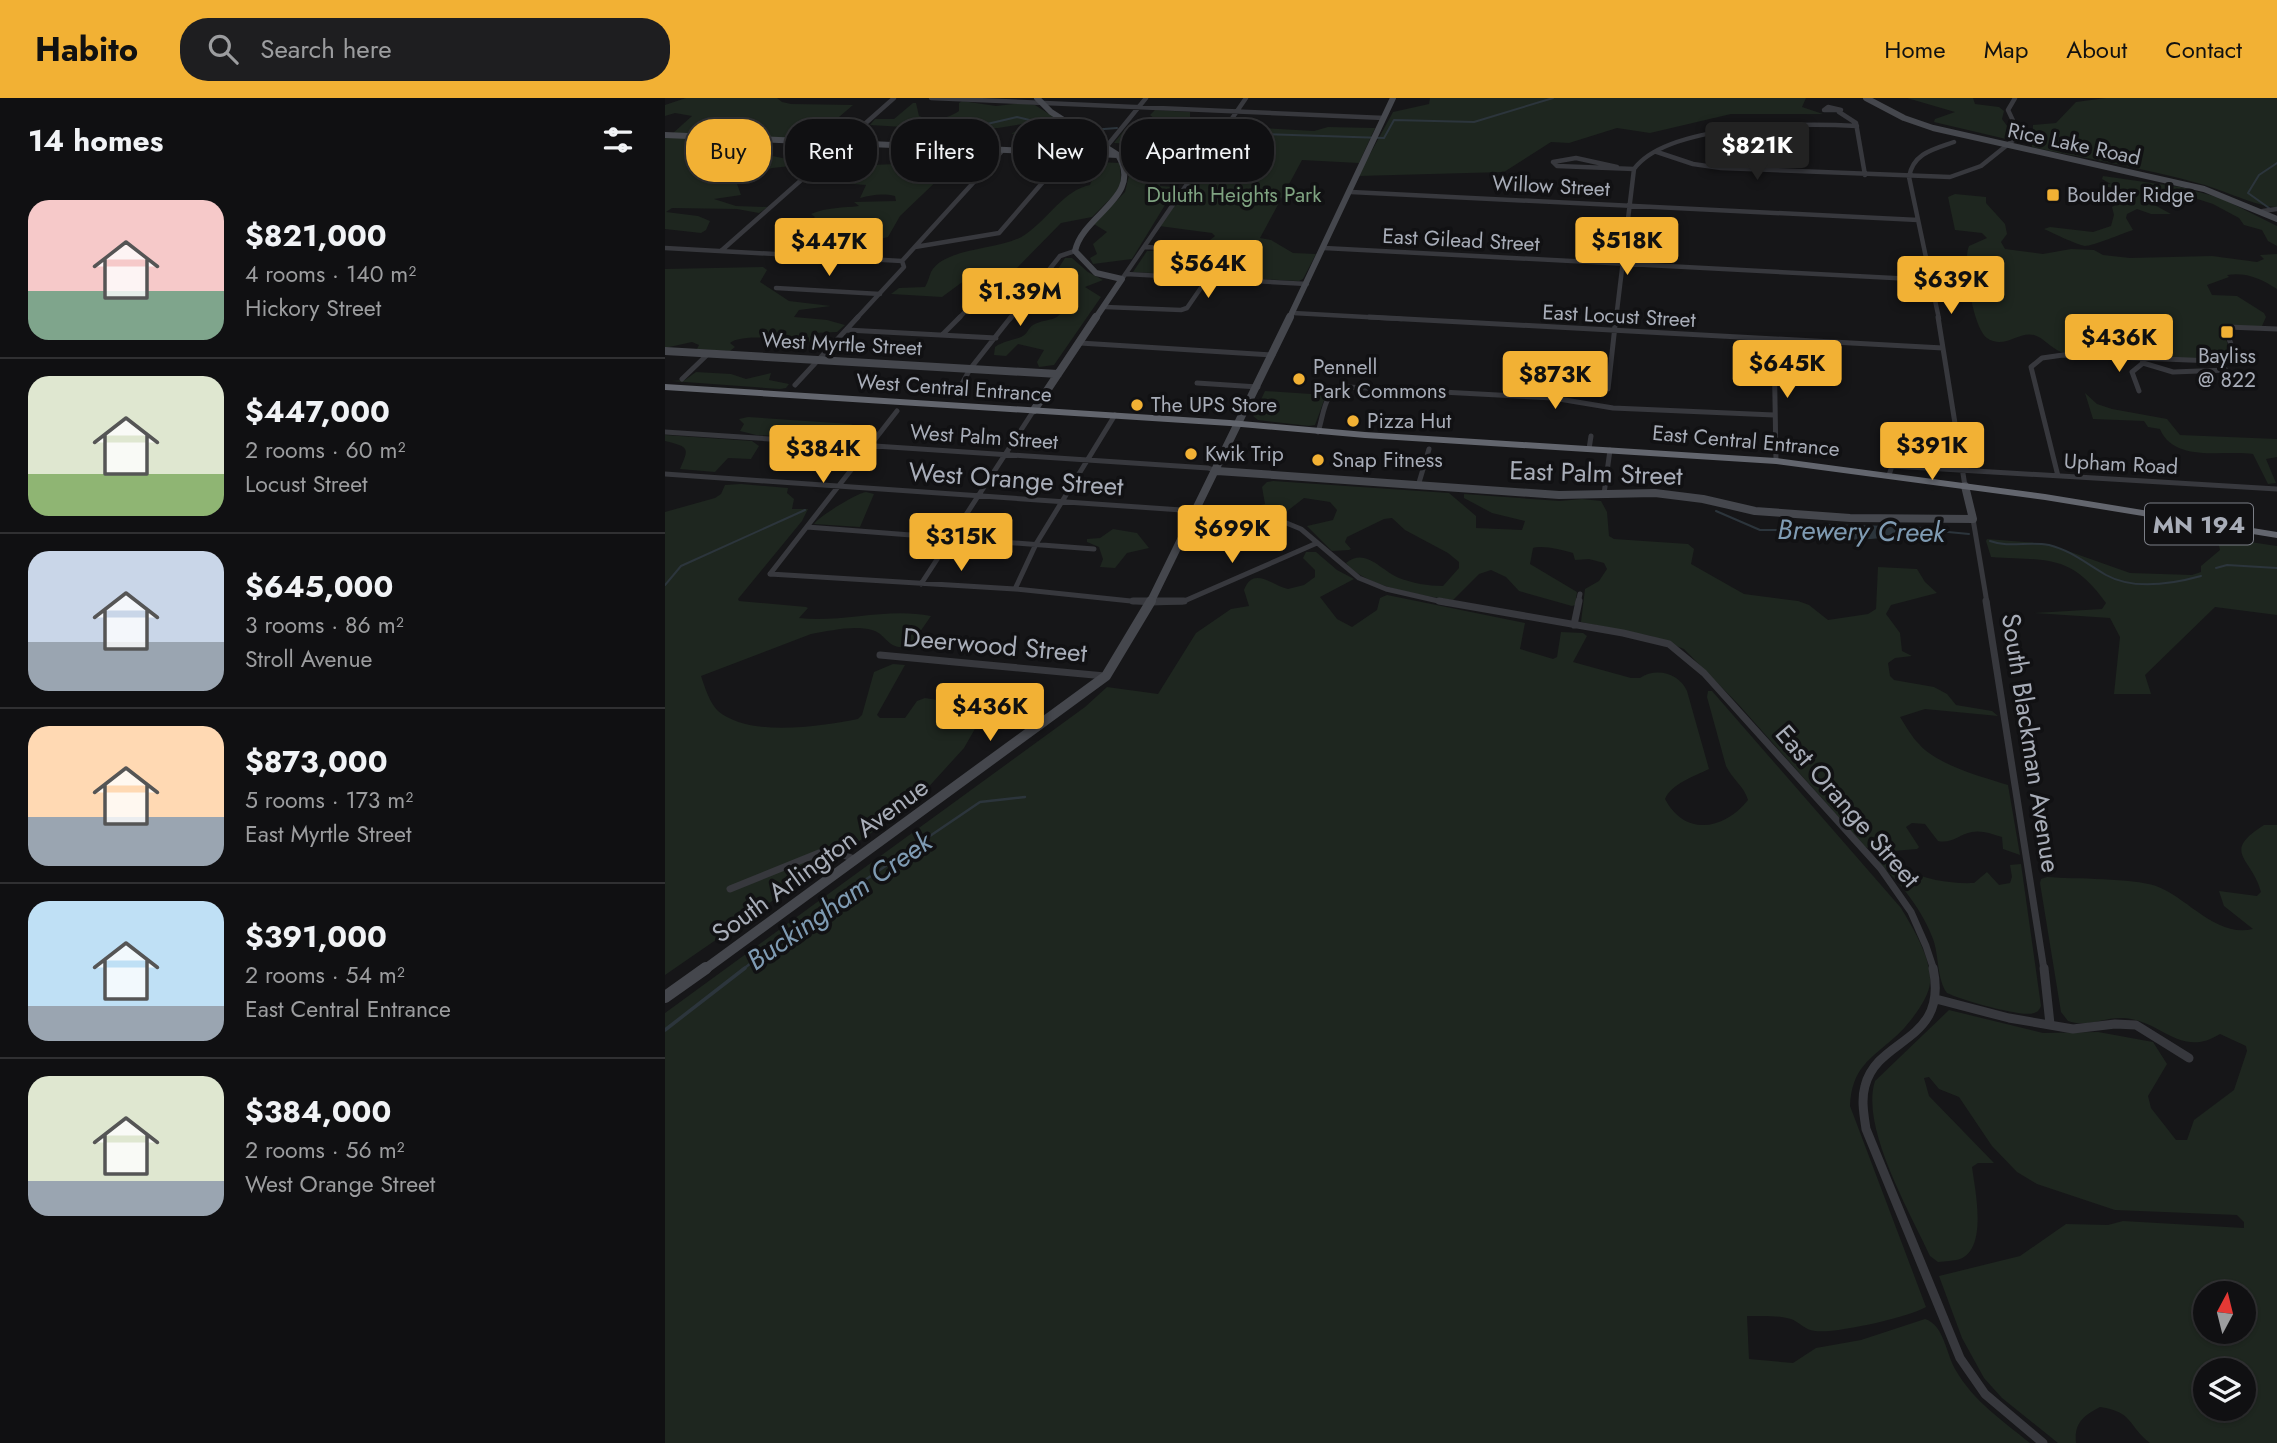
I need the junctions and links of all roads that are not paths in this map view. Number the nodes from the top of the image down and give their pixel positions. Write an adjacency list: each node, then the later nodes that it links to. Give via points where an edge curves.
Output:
1 (894, 98): 14 (street)
2 (932, 98): 8 (street)
3 (1146, 98): 10 (street)
4 (1246, 98): 11 (street)
5 (1394, 98): 13 (street, South Arlington Avenue)
6 (1866, 98): 22 (street, Rice Lake Road, via 1933,128)
7 (2015, 98): 22 (street, via 2008,110 2017,133)
8 (988, 99): 9 (street)
9 (1039, 100): 10 (street); 15 (street)
10 (1139, 107): 11 (street); 21 (street)
11 (1237, 111): 13 (street); 40 (street)
12 (1839, 112): 16 (street)
13 (1384, 118): 34 (street, South Arlington Avenue)
14 (871, 119)
15 (1063, 119)
16 (1857, 126): 25 (street, via 1793,123 1739,127); 30 (street)
17 (665, 135): 18 (street)
18 (785, 140)
19 (1954, 142): 31 (street, via 1918,157)
20 (877, 144): 23 (street)
21 (1107, 146): 27 (street)
22 (2007, 146): 31 (street, via 1973,173); 37 (street, Rice Lake Road, via 2204,189)
23 (1003, 150): 24 (street); 42 (street)
24 (1013, 150)
25 (1656, 152): 29 (street, via 1641,158); 30 (street, via 1710,167)
26 (1107, 155): 27 (street)
27 (1118, 155): 46 (street, via 1124,163 1124,186 1079,237)
28 (1617, 167): 28 (street, via 1557,166 1553,162 1586,159); 29 (street)
29 (1634, 169): 35 (street)
30 (1865, 175): 31 (street)
31 (1909, 177): 39 (street, South Blackman Avenue)
32 (800, 182): 45 (street)
33 (1043, 182): 42 (street, via 999,233)
34 (1351, 192): 35 (street, Willow Street); 43 (street, South Arlington Avenue)
35 (1631, 206): 39 (street, Willow Street); 48 (street)
36 (2277, 209): 37 (street)
37 (2263, 211): 38 (street, Rice Lake Road)
38 (2277, 219)
39 (1918, 220): 51 (street, South Blackman Avenue)
40 (1144, 247): 44 (street); 49 (street)
41 (665, 248): 45 (street)
42 (914, 248): 47 (street)
43 (1324, 248): 48 (street, East Gilead Street); 52 (street, South Arlington Avenue)
44 (1188, 249)
45 (721, 251): 47 (street)
46 (1075, 251): 49 (street, via 1096,273); 62 (street, via 1060,256)
47 (902, 261): 55 (street, via 905,266)
48 (1621, 264): 51 (street, East Gilead Street); 60 (street)
49 (1124, 277): 50 (street); 56 (street)
50 (1207, 279): 52 (street); 56 (street, via 1187,308)
51 (1932, 280): 65 (street, South Blackman Avenue)
52 (1307, 284): 57 (street, South Arlington Avenue)
53 (776, 288): 55 (street)
54 (988, 289): 61 (street)
55 (880, 294): 59 (street)
56 (1105, 307): 64 (street)
57 (1293, 313): 60 (street, East Locust Street); 68 (street, South Arlington Avenue)
58 (2277, 329): 71 (street, via 2228,327 2234,352)
59 (847, 330): 61 (street); 69 (street)
60 (1615, 331): 63 (street, East Locust Street); 79 (street)
61 (941, 335): 62 (street)
62 (996, 338): 72 (street)
63 (1774, 340): 65 (street, East Locust Street); 85 (street)
64 (1080, 343): 68 (street); 73 (street)
65 (1943, 348): 98 (street, South Blackman Avenue)
66 (665, 351): 67 (street, West Myrtle Street)
67 (708, 354): 69 (street, West Myrtle Street); 74 (street)
68 (1273, 355): 78 (street, South Arlington Avenue)
69 (818, 360): 72 (street, West Myrtle Street); 76 (street)
70 (2143, 361): 71 (street); 71 (street, via 2153,368 2181,372 2226,370); 80 (street, via 2132,372); 101 (street, via 2063,355 2042,358 2031,367)
71 (2214, 361)
72 (970, 369): 73 (street, West Myrtle Street); 81 (street)
73 (1058, 374): 82 (street)
74 (682, 379)
75 (1197, 383): 78 (street)
76 (795, 385)
77 (665, 387): 82 (highway, West Central Entrance / MN 194)
78 (1258, 387): 86 (street, South Arlington Avenue)
79 (1608, 389)
80 (2139, 391)
81 (957, 393)
82 (1034, 410): 84 (highway, West Central Entrance / MN 194); 94 (street)
83 (897, 411): 90 (street)
84 (1115, 415): 86 (highway, West Central Entrance / MN 194); 95 (street)
85 (1774, 415): 88 (street, via 1336,388 1330,393); 96 (street)
86 (1240, 424): 88 (highway, East Central Entrance / MN 194); 97 (street, South Arlington Avenue)
87 (665, 432): 90 (street, West Palm Street)
88 (1318, 432): 92 (highway, East Central Entrance / MN 194)
89 (1591, 436): 92 (street)
90 (871, 445): 94 (street, West Palm Street); 102 (street)
91 (1429, 449): 103 (street)
92 (1590, 449): 93 (highway, East Central Entrance / MN 194)
93 (1610, 450): 96 (highway, East Central Entrance / MN 194); 106 (street)
94 (1004, 455): 95 (street, West Palm Street); 107 (street)
95 (1089, 460): 97 (street, West Palm Street); 108 (street)
96 (1776, 461): 100 (highway, East Central Entrance / MN 194)
97 (1217, 471): 103 (street, East Palm Street); 110 (street, South Arlington Avenue)
98 (1963, 471): 100 (street, Upham Road, via 1892,466); 101 (street, Upham Road); 104 (street, South Blackman Avenue)
99 (665, 474): 102 (street, West Orange Street)
100 (1889, 475): 104 (highway, East Central Entrance / MN 194)
101 (2058, 476): 105 (street, Upham Road)
102 (839, 486): 107 (street, West Orange Street); 112 (street)
103 (1418, 486): 106 (street, East Palm Street)
104 (1965, 486): 109 (highway, East Central Entrance / MN 194); 111 (street, South Blackman Avenue)
105 (2277, 489)
106 (1604, 494): 111 (street, East Palm Street, via 1678,495 1783,514)
107 (980, 495): 108 (street, West Orange Street); 115 (street)
108 (1064, 501): 110 (street, West Orange Street); 117 (street)
109 (2122, 509): 113 (highway, East Central Entrance / MN 194); 114 (highway, East Central Entrance / MN 194)
110 (1196, 511): 116 (street, East Orange Street, via 1283,522 1301,528); 122 (street, South Arlington Avenue)
111 (1973, 519): 130 (street, South Blackman Avenue, via 2040,934)
112 (807, 527): 115 (street); 119 (street, via 770,574)
113 (2277, 529)
114 (2277, 535)
115 (952, 538): 117 (street); 119 (street)
116 (1317, 543): 122 (street, via 1182,602); 123 (street, East Orange Street, via 1359,578 1386,589)
117 (1036, 544): 118 (street); 120 (street)
118 (1094, 549)
119 (921, 584): 120 (street)
120 (1015, 589): 122 (street)
121 (1580, 594): 123 (street)
122 (1150, 603): 125 (street, South Arlington Avenue)
123 (1574, 625): 129 (street, East Orange Street, via 1669,644 1704,673 1895,887 1928,944)
124 (880, 655): 125 (street, Deerwood Street)
125 (1106, 676): 126 (street, South Arlington Avenue)
126 (856, 860): 127 (street, via 837,852 819,853); 128 (street, South Arlington Avenue)
127 (730, 889)
128 (665, 997)
129 (1937, 999): 130 (street); 132 (street, via 1912,1036 1868,1076 1861,1099 1866,1129 1960,1358 1985,1394)
130 (2050, 1024): 131 (street, via 2073,1029 2136,1025)
131 (2189, 1058)
132 (2043, 1443)

